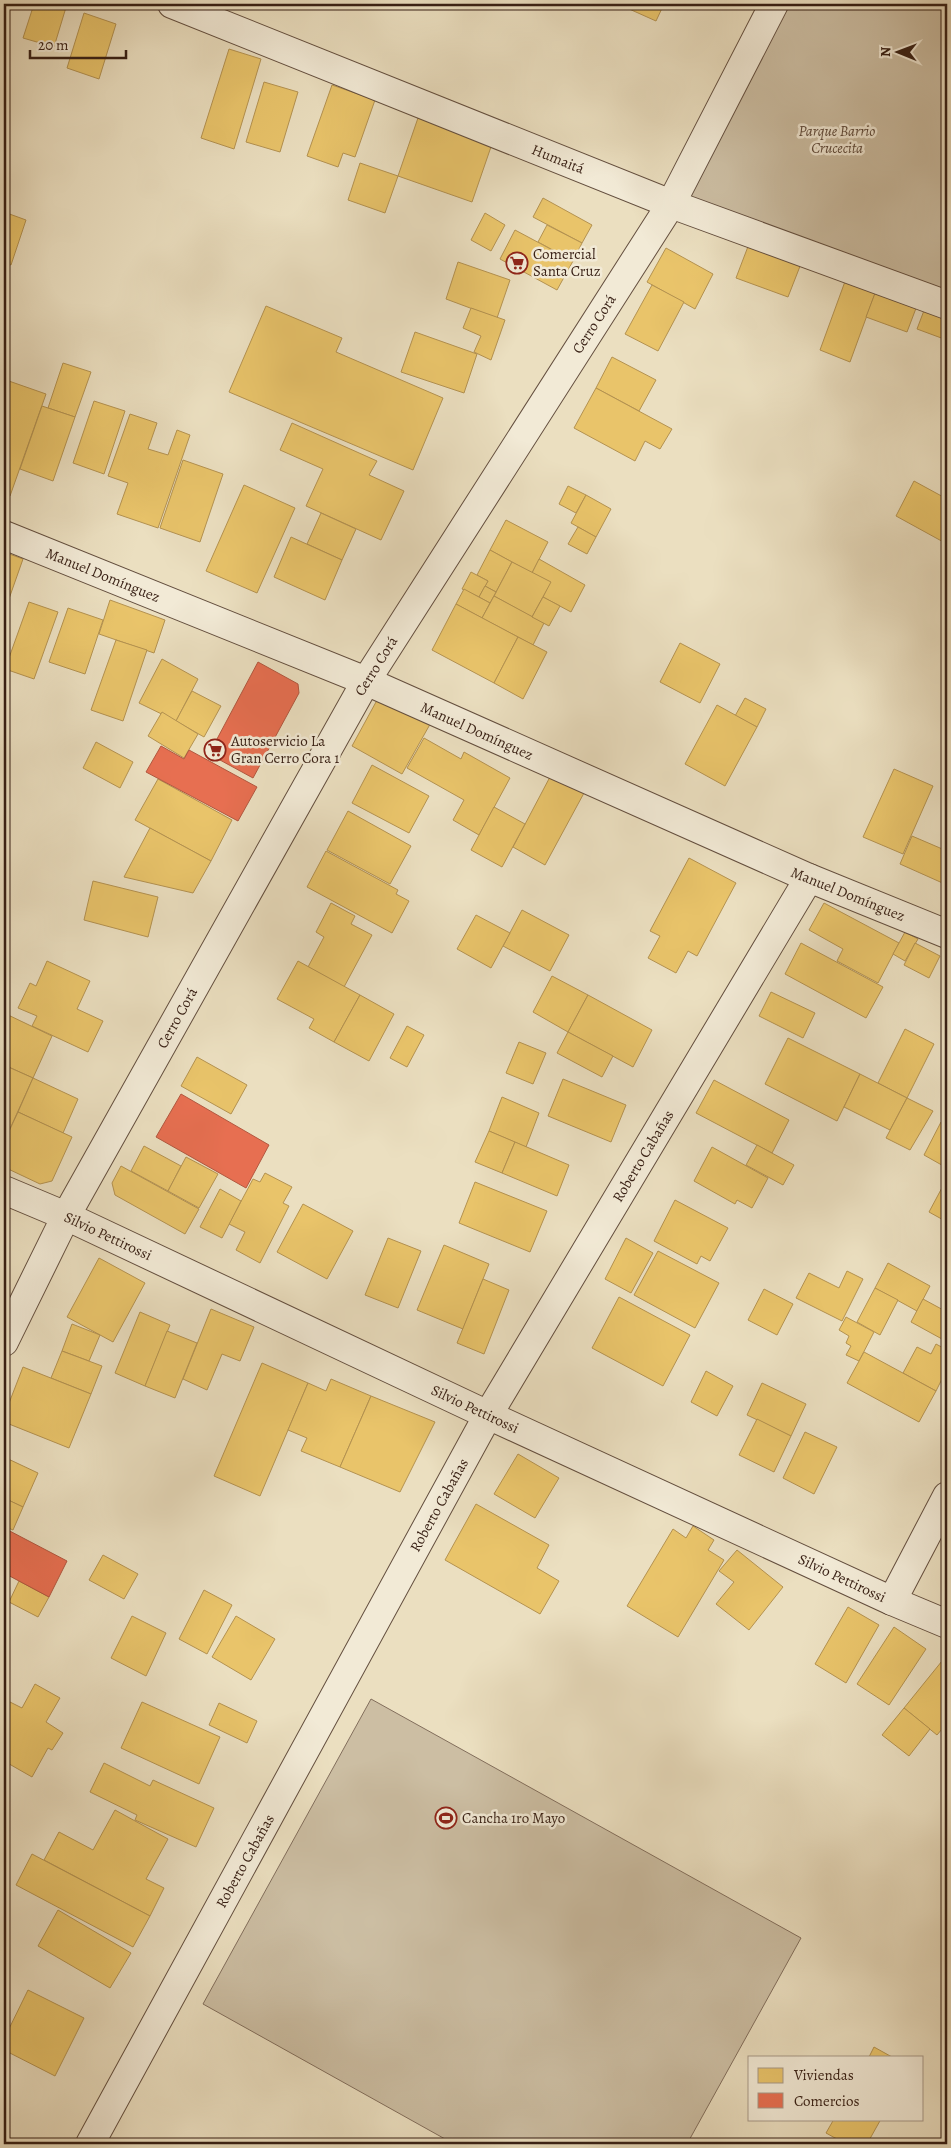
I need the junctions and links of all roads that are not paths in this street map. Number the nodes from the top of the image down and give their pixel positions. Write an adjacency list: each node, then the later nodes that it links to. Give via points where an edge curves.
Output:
1 (172, 4): 3 (street, Humaitá)
2 (774, 4): 3 (street, Cerro Corá)
3 (670, 204): 4 (street, Humaitá); 6 (street, Cerro Corá)
4 (947, 305)
5 (4, 535): 6 (street, Manuel Domínguez)
6 (366, 681): 7 (street, Manuel Domínguez); 10 (street, Cerro Corá)
7 (809, 878): 8 (street, Manuel Domínguez); 12 (street, Roberto Cabañas)
8 (947, 934)
9 (4, 1190): 10 (street, Silvio Pettirossi)
10 (66, 1216): 11 (street, Cerro Corá); 12 (street, Silvio Pettirossi)
11 (4, 1342)
12 (488, 1415): 14 (street, Silvio Pettirossi); 16 (street, Roberto Cabañas)
13 (947, 1496): 14 (street)
14 (892, 1601): 15 (street, Silvio Pettirossi)
15 (947, 1624)
16 (90, 2144)

